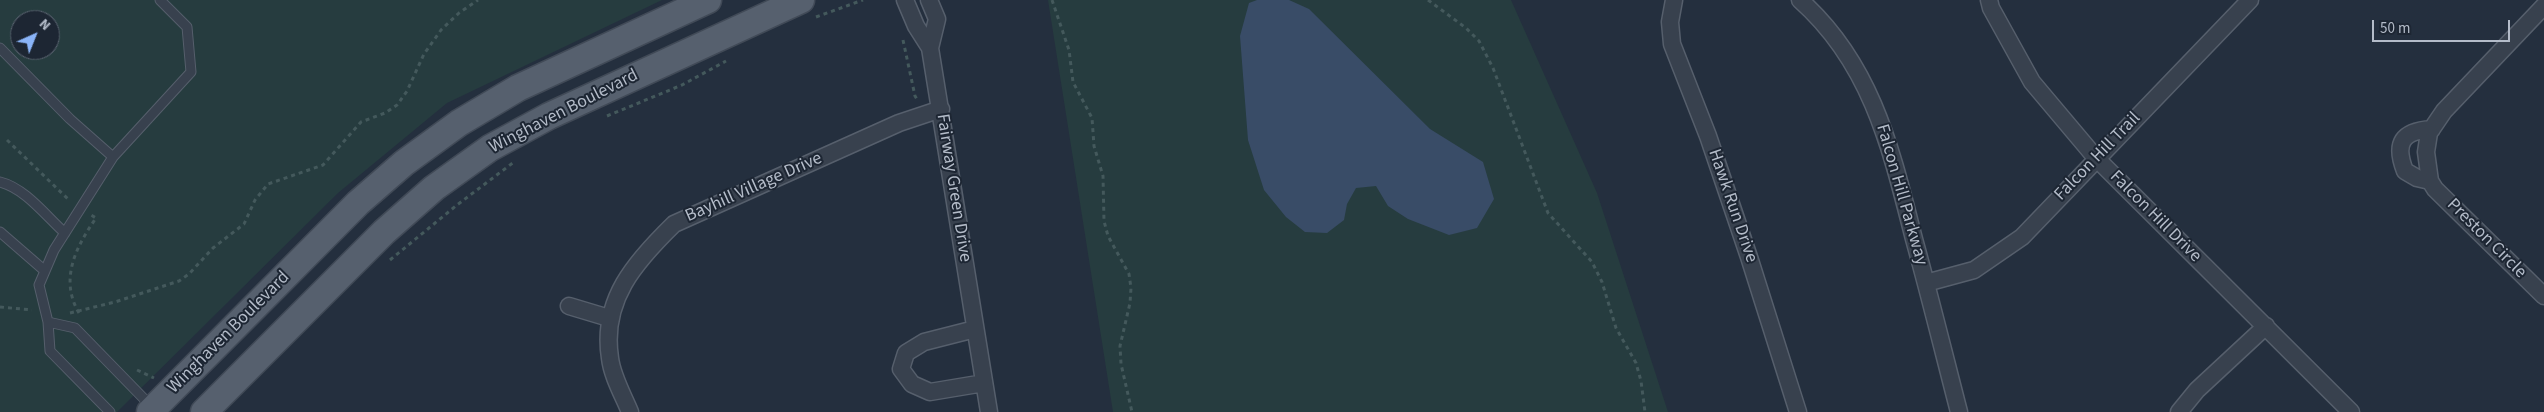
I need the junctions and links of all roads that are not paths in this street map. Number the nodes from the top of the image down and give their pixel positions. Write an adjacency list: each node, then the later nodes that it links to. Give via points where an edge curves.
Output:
1 (160, 0): 15 (lane, via 187,27 191,72)
2 (708, 0): 30 (main road, Winghaven Boulevard, via 518,88 459,123 404,162)
3 (905, 0): 12 (street, Fairway Green Drive)
4 (930, 0): 12 (street, Fairway Green Drive, via 937,20)
5 (1674, 0): 35 (street, Hawk Run Drive, via 1670,22 1672,44 1708,136)
6 (1800, 0): 22 (street, Falcon Hill Parkway, via 1832,32 1847,53 1876,107)
7 (1989, 0): 16 (street, Falcon Hill Drive, via 2032,82)
8 (2250, 0): 16 (street, Falcon Hill Trail)
9 (2544, 6): 14 (street, via 2444,111)
10 (805, 10): 32 (main road, Winghaven Boulevard, via 564,108 490,148 434,188 384,232)
11 (0, 48): 15 (lane)
12 (930, 48): 13 (street, Fairway Green Drive)
13 (934, 112): 25 (street, Bayhill Village Drive, via 899,123 674,224 647,250 622,286); 28 (street, Fairway Green Drive)
14 (2432, 129): 17 (street, via 2426,152); 17 (street, Preston Circle, via 2413,130 2404,140 2399,156 2405,171)
15 (113, 157): 20 (lane)
16 (2096, 158): 22 (street, Falcon Hill Trail, via 2022,237 1997,256 1974,270); 27 (street, Falcon Hill Drive)
17 (2430, 181): 23 (street, Preston Circle)
18 (0, 182): 20 (lane, via 9,184 27,198)
19 (0, 232): 21 (lane)
20 (65, 233): 21 (lane)
21 (45, 271): 26 (lane, via 39,285)
22 (1926, 283): 36 (street, Falcon Hill Parkway)
23 (2544, 296)
24 (568, 306): 25 (street)
25 (609, 318): 33 (street, Bayhill Village Drive, via 610,360)
26 (48, 322): 30 (lane, via 75,328); 31 (lane, via 50,351)
27 (2266, 326): 37 (street, via 2197,390); 38 (street, Falcon Hill Drive)
28 (975, 329): 29 (street, Fairway Green Drive); 29 (street, via 924,342 906,353 901,369 912,384 930,392)
29 (984, 383): 34 (street, Fairway Green Drive)
30 (151, 407)
31 (110, 412)
32 (204, 412)
33 (630, 412)
34 (989, 412)
35 (1798, 412)
36 (1959, 412)
37 (2179, 412)
38 (2351, 412)

